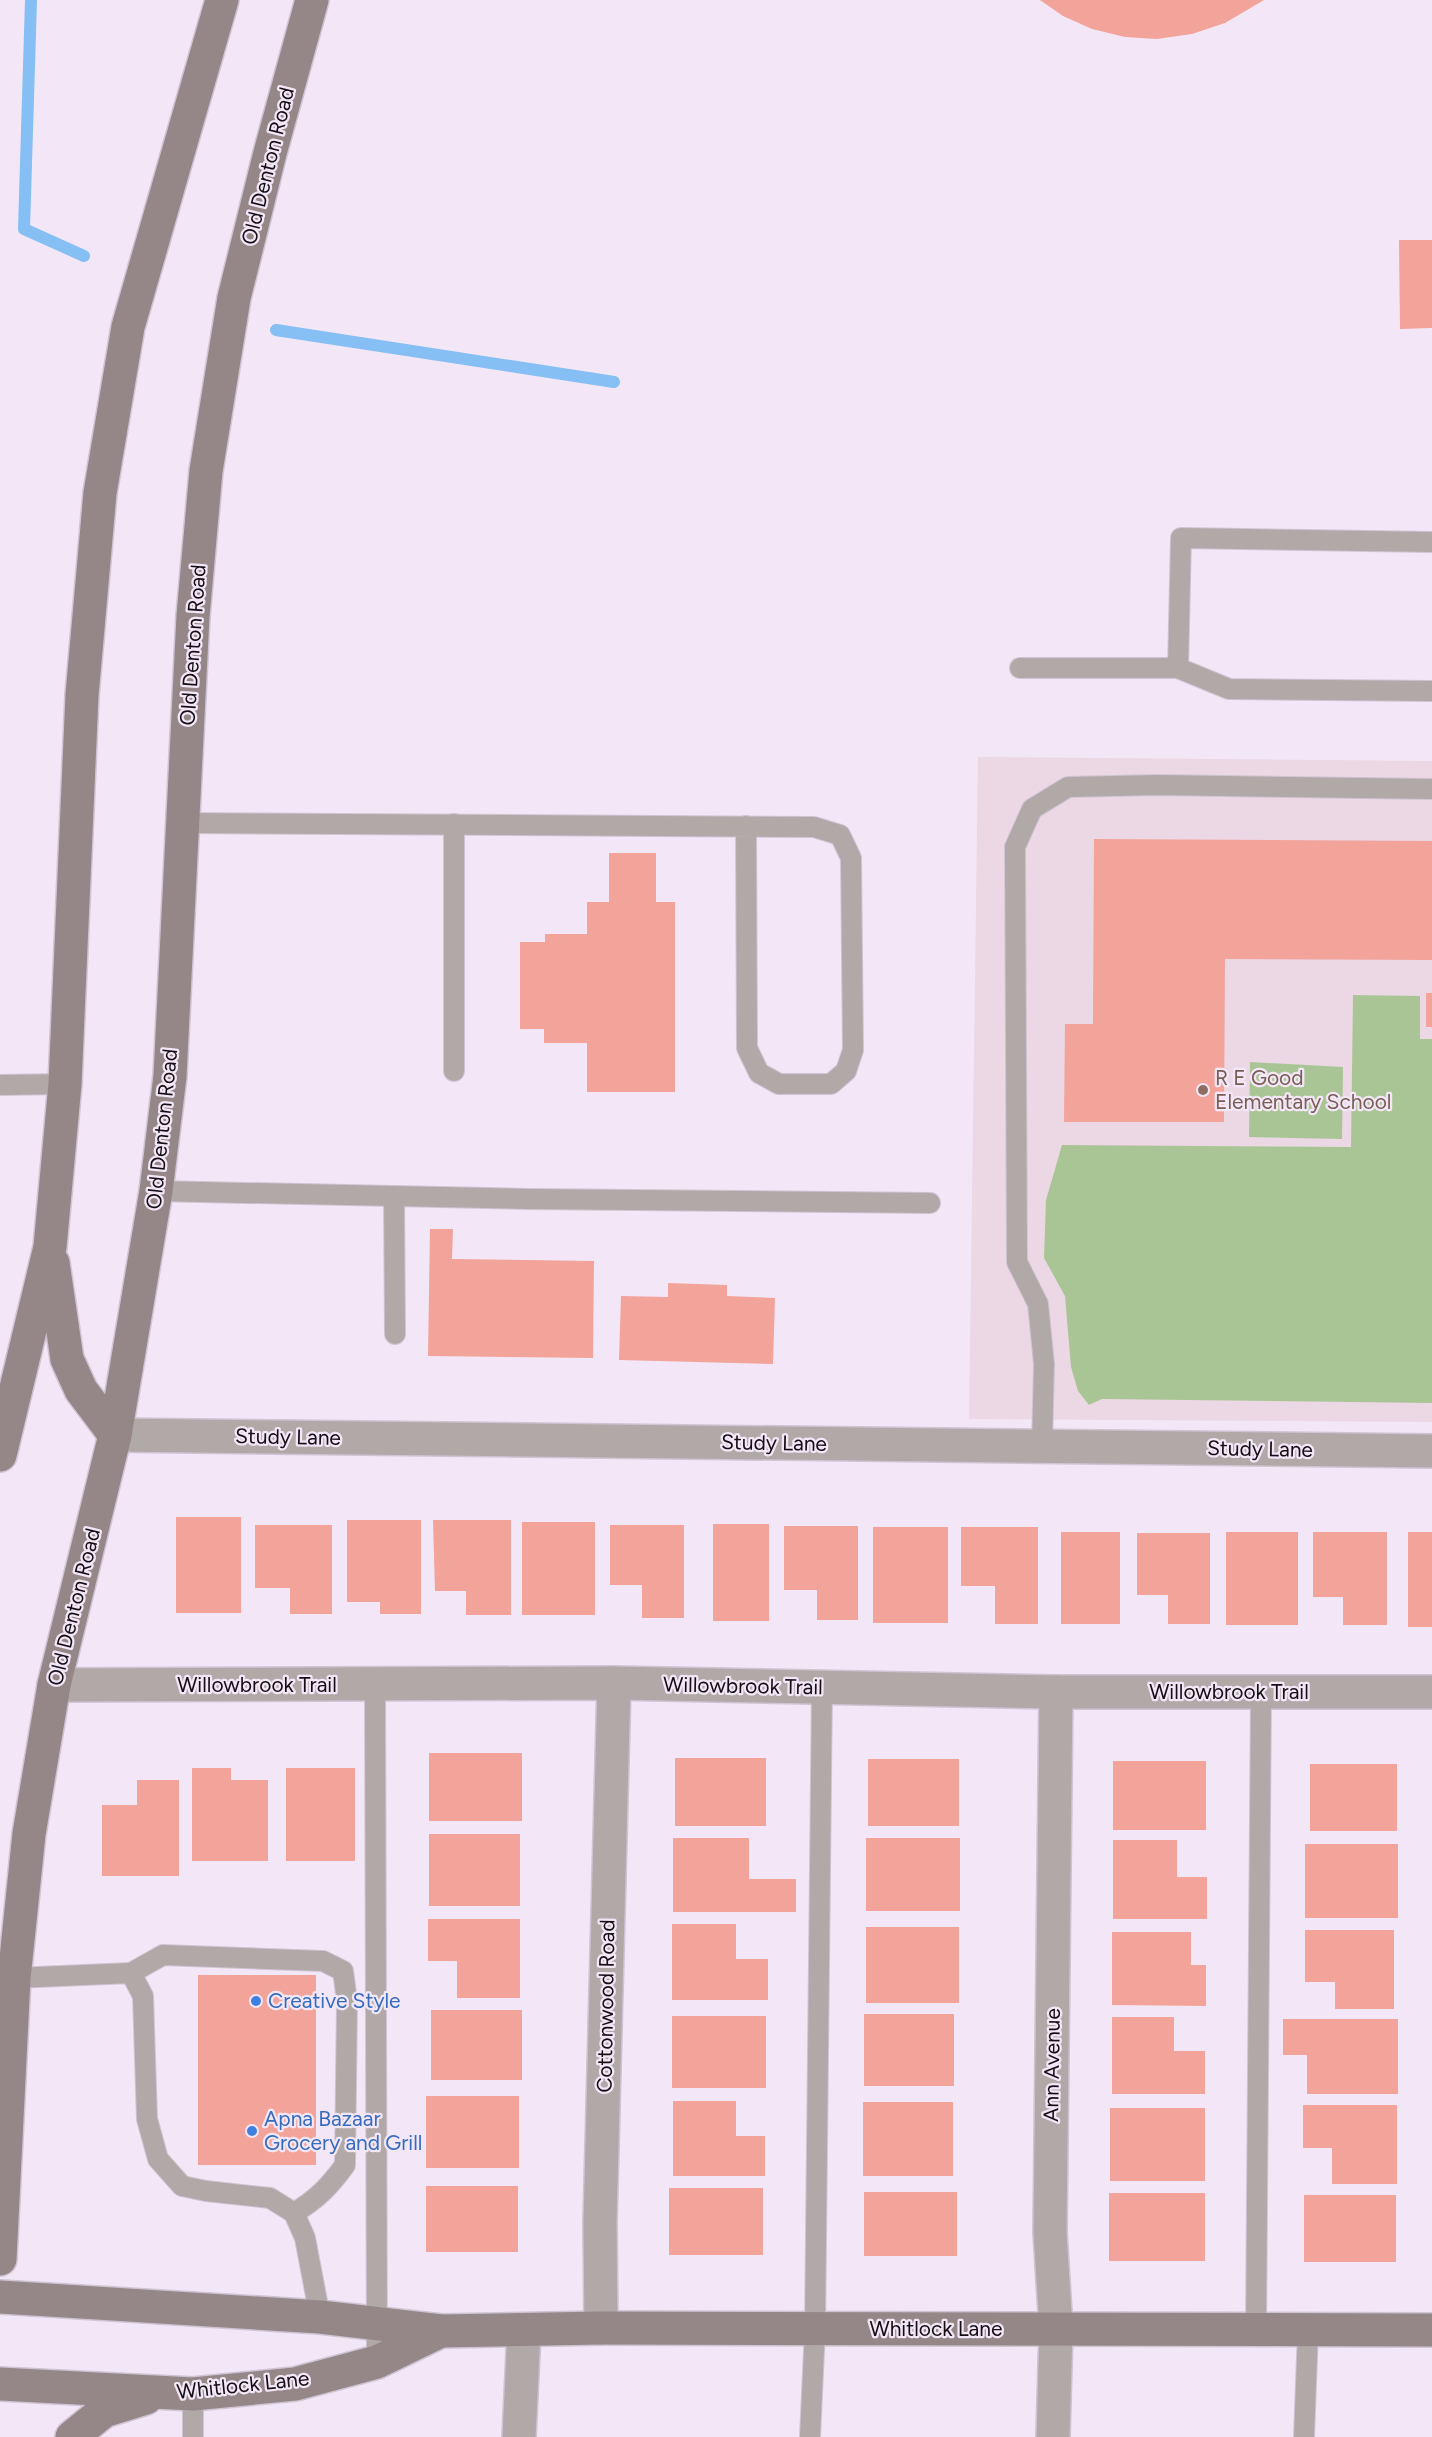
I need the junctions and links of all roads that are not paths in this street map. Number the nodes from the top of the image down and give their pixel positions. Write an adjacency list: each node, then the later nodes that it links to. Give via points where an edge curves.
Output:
1 (222, 0): 12 (main road, via 128,327 100,493 82,695)
2 (312, 0): 8 (main road, Old Denton Road, via 234,298 206,471 193,616)
3 (1432, 542): 5 (lane, via 1181,538)
4 (1020, 668): 5 (lane)
5 (1178, 668): 6 (lane, via 1229,689)
6 (1432, 691)
7 (1432, 789): 20 (lane, via 1068,787 1032,809 1015,847 1017,1262 1038,1304 1044,1364)
8 (183, 823): 9 (lane); 14 (main road, Old Denton Road, via 170,1076)
9 (454, 824): 10 (lane); 11 (lane)
10 (746, 826): 10 (lane, via 814,827 840,835 851,858 853,1050 846,1071 831,1084 779,1084 759,1072 747,1048)
11 (454, 1071)
12 (65, 1084): 13 (lane); 17 (main road)
13 (0, 1085)
14 (156, 1191): 15 (lane); 19 (main road, Old Denton Road)
15 (394, 1196): 16 (lane); 18 (lane)
16 (930, 1203)
17 (50, 1247): 19 (main road, via 67,1359 81,1390); 22 (main road)
18 (395, 1334)
19 (115, 1435): 20 (street, Study Lane); 25 (main road, Old Denton Road)
20 (1042, 1446): 21 (street, Study Lane)
21 (1432, 1451)
22 (0, 1455)
23 (614, 1683): 24 (street, Willowbrook Trail); 26 (street, Willowbrook Trail); 37 (street, Cottonwood Road, via 600,2222)
24 (375, 1684): 25 (street, Willowbrook Trail); 36 (lane)
25 (54, 1685): 31 (main road, Old Denton Road, via 29,1834)
26 (822, 1687): 27 (street, Willowbrook Trail); 38 (lane)
27 (1056, 1692): 28 (street, Willowbrook Trail); 39 (street, Ann Avenue, via 1050,2232)
28 (1261, 1692): 29 (street, Willowbrook Trail); 40 (lane)
29 (1432, 1692)
30 (131, 1973): 31 (lane); 32 (lane, via 143,1996 147,2119 158,2159 182,2186 270,2198); 32 (lane, via 163,1955 323,1961 343,1971 347,2001 345,2165 316,2200)
31 (14, 1978): 33 (main road, Old Denton Road)
32 (294, 2213): 35 (lane, via 304,2238)
33 (0, 2259)
34 (0, 2297): 35 (main road, Whitlock Lane)
35 (320, 2317): 36 (main road, Whitlock Lane)
36 (376, 2323): 43 (main road, Whitlock Lane); 45 (lane)
37 (601, 2328): 38 (main road, Whitlock Lane); 44 (main road, Whitlock Lane)
38 (815, 2329): 39 (main road, Whitlock Lane); 51 (lane)
39 (1056, 2329): 40 (main road, Whitlock Lane); 52 (street, Ann Avenue)
40 (1256, 2330): 41 (main road, Whitlock Lane)
41 (1308, 2330): 42 (main road, Whitlock Lane); 53 (lane)
42 (1432, 2330)
43 (441, 2331): 44 (main road, Whitlock Lane); 45 (main road, Whitlock Lane)
44 (524, 2331): 50 (street)
45 (377, 2362): 47 (main road, Whitlock Lane, via 295,2384)
46 (0, 2384): 47 (main road, Whitlock Lane)
47 (179, 2393): 48 (main road, via 104,2411); 49 (lane)
48 (72, 2437)
49 (193, 2437)
50 (519, 2437)
51 (810, 2437)
52 (1053, 2437)
53 (1304, 2437)

